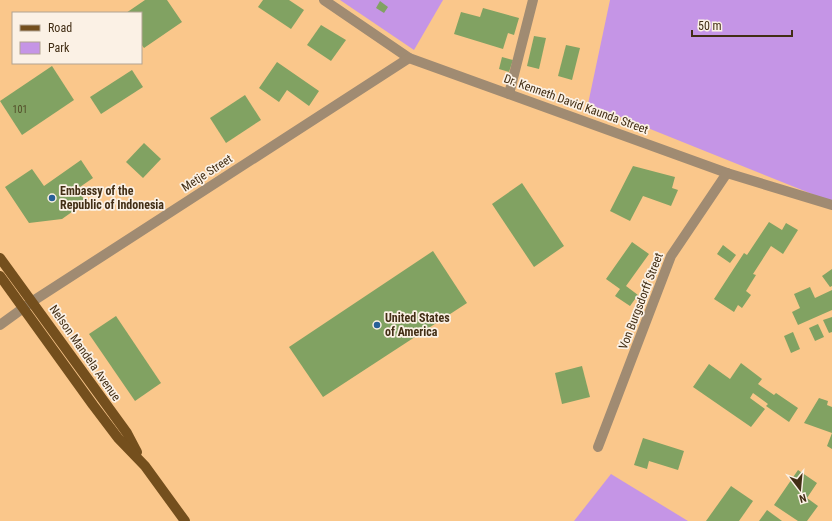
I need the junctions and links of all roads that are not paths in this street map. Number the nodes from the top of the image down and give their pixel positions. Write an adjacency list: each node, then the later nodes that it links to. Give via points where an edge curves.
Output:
1 (324, 0): 3 (street, Dr. Kenneth David Kaunda Street)
2 (532, 0): 4 (street)
3 (409, 58): 4 (street, Dr. Kenneth David Kaunda Street); 9 (street, Metje Street)
4 (509, 94): 5 (street, Dr. Kenneth David Kaunda Street)
5 (727, 173): 6 (street, Dr. Kenneth David Kaunda Street); 12 (street, Von Burgsdorff Street, via 671,256)
6 (832, 204)
7 (0, 258): 9 (main road, Nelson Mandela Avenue)
8 (0, 276): 10 (main road, Nelson Mandela Avenue)
9 (33, 301): 10 (street, Metje Street); 13 (main road, Nelson Mandela Avenue, via 127,433)
10 (24, 307): 11 (street, Metje Street); 13 (main road, Nelson Mandela Avenue, via 118,438)
11 (0, 325)
12 (598, 447)
13 (145, 466): 14 (main road, Nelson Mandela Avenue)
14 (185, 521)

